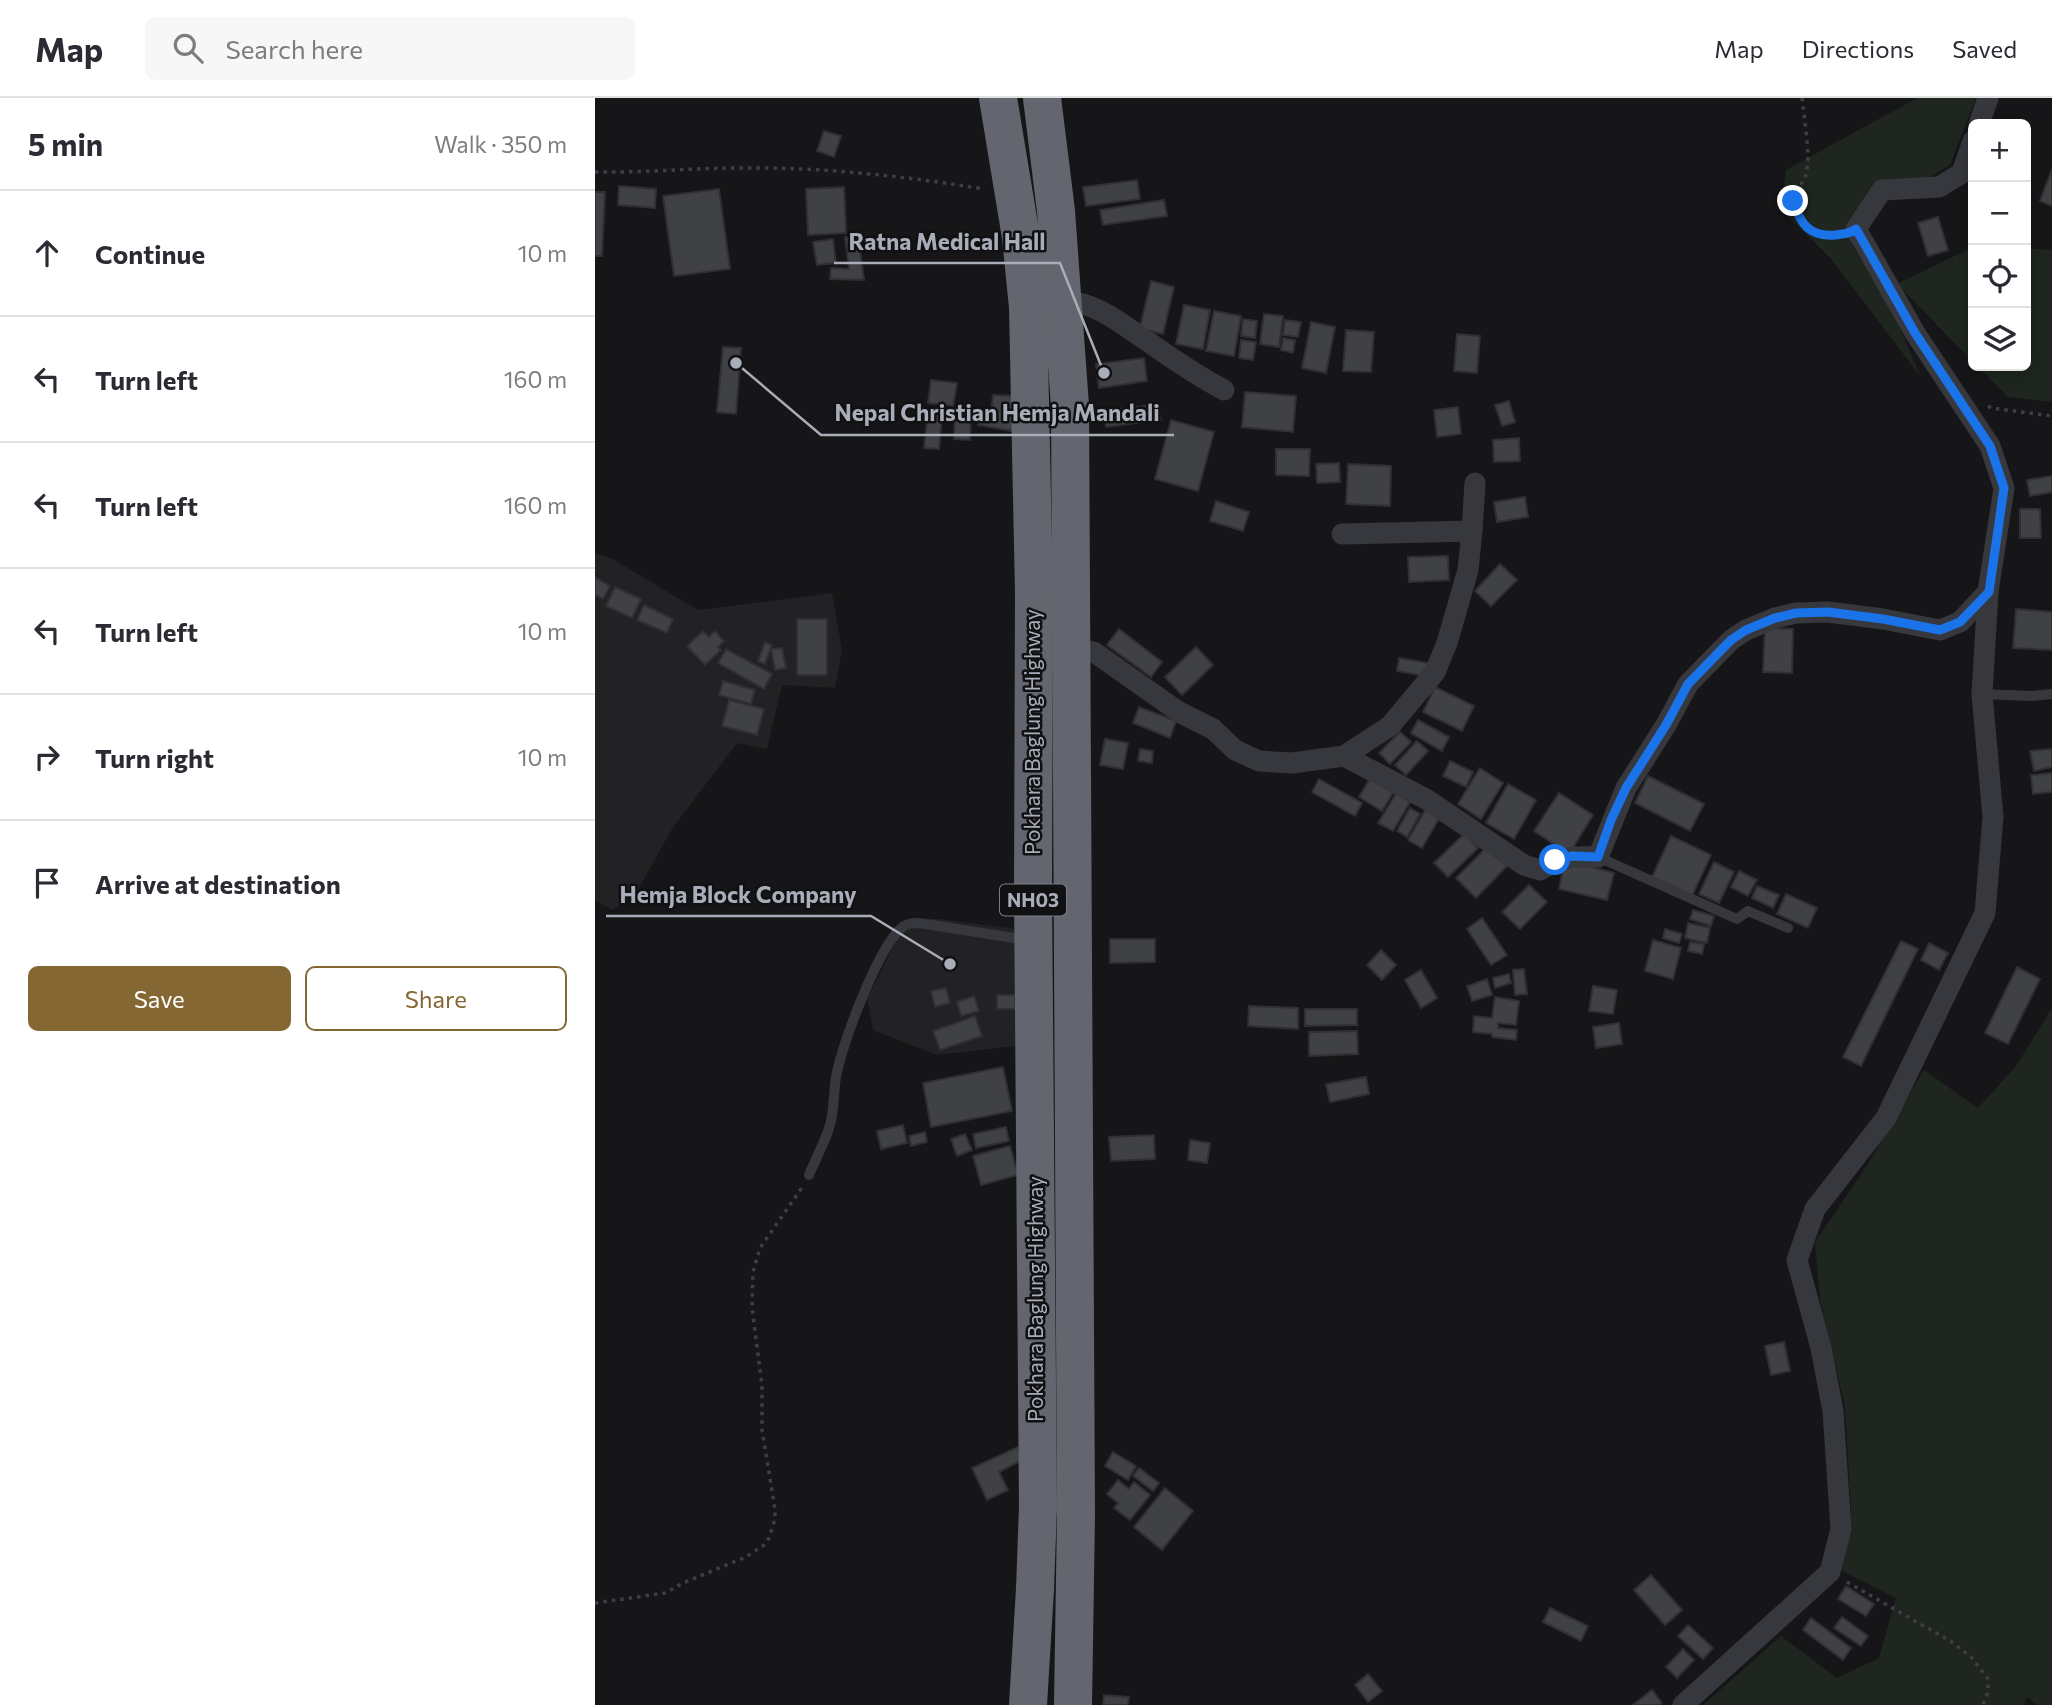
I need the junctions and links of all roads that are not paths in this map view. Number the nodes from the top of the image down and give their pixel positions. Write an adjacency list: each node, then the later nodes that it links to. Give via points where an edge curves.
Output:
1 (998, 98): 18 (highway, Pokhara Baglung Highway / NH03, via 1028,307)
2 (1042, 98): 6 (highway, Pokhara Baglung Highway)
3 (1988, 98): 4 (street)
4 (1981, 119)
5 (1968, 156): 11 (street, via 1962,173 1939,187 1882,190 1856,229 1915,333 1990,446 2004,488)
6 (1064, 301): 7 (street, via 1099,309); 12 (highway, Pokhara Baglung Highway, via 1070,406)
7 (1224, 390)
8 (1475, 483): 9 (street)
9 (1472, 531): 10 (street); 15 (street, via 1468,570 1435,673 1391,726)
10 (1342, 534)
11 (1989, 592): 13 (street); 16 (street, via 1960,622 1940,630 1828,612 1796,613 1731,640 1688,684 1626,788)
12 (1072, 648): 15 (street, via 1094,652 1179,712 1213,729 1235,750 1259,761 1292,763); 21 (highway, Pokhara Baglung Highway)
13 (1982, 694): 14 (lane); 22 (street, via 1993,817 1985,913 1886,1118 1815,1209 1797,1261 1833,1411 1841,1529 1830,1572)
14 (2052, 694)
15 (1344, 756): 16 (street, via 1426,799 1524,864 1540,870 1563,858)
16 (1598, 857): 17 (lane, via 1737,919 1748,912)
17 (1788, 928)
18 (1034, 941): 19 (lane, via 919,923 899,930 852,1023 836,1076 830,1126); 20 (highway, Pokhara Baglung Highway / NH03, via 1038,1507)
19 (809, 1175)
20 (1028, 1705)
21 (1073, 1705)
22 (1683, 1705)

